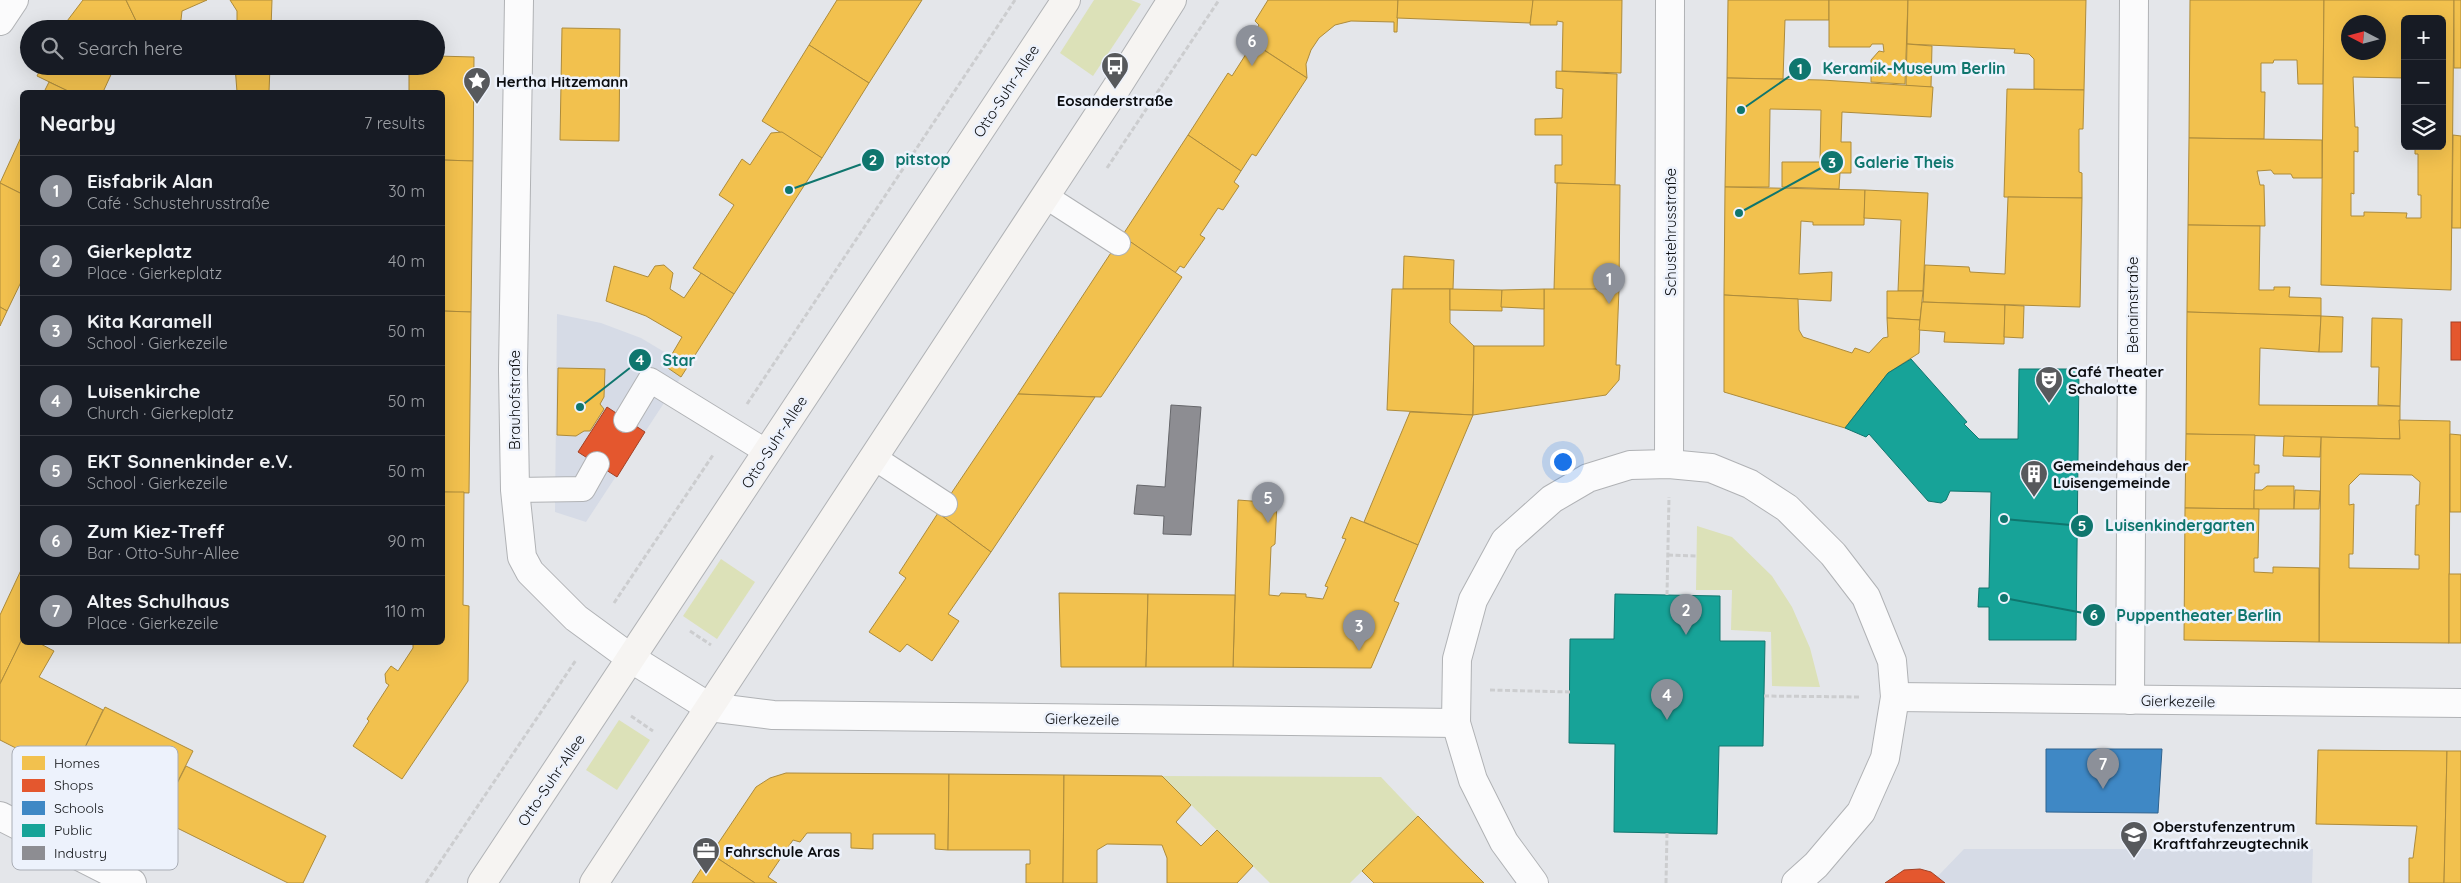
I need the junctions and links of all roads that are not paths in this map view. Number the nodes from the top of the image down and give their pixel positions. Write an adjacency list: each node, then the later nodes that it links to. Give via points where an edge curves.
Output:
1 (14, 0): 7 (street)
2 (519, 0): 15 (street, Brauhofstraße, via 513,370)
3 (1066, 0): 11 (main road, Otto-Suhr-Allee)
4 (1172, 0): 8 (main road)
5 (1670, 0): 14 (street, Schustehrusstraße)
6 (2134, 0): 19 (street, Behaimstraße)
7 (0, 21)
8 (1045, 196): 9 (lane); 12 (main road)
9 (1118, 243)
10 (626, 420): 11 (lane, via 650,380)
11 (767, 452): 17 (main road, Otto-Suhr-Allee)
12 (873, 457): 16 (lane); 21 (main road)
13 (597, 464): 15 (lane, via 583,489)
14 (1669, 464): 18 (street, via 1711,468 1750,484 1787,508 1833,554 1866,597 1892,661); 22 (street, via 1630,465 1588,478 1552,499 1505,541 1472,600 1457,660)
15 (515, 490): 17 (street, Brauhofstraße, via 522,556 530,572 576,618)
16 (945, 504)
17 (632, 659): 21 (street, Brauhofstraße); 27 (main road, Otto-Suhr-Allee)
18 (1896, 696): 19 (street, Gierkezeile); 30 (street, via 1884,758 1861,812 1816,865)
19 (2130, 700): 20 (street, Gierkezeile)
20 (2461, 703)
21 (709, 707): 22 (street, Gierkezeile, via 800,716); 28 (main road)
22 (1456, 723): 29 (street, via 1473,780 1504,842)
23 (0, 816): 24 (street)
24 (12, 822)
25 (106, 870): 26 (street)
26 (132, 883)
27 (482, 883)
28 (594, 883)
29 (1534, 883)
30 (1796, 883)

